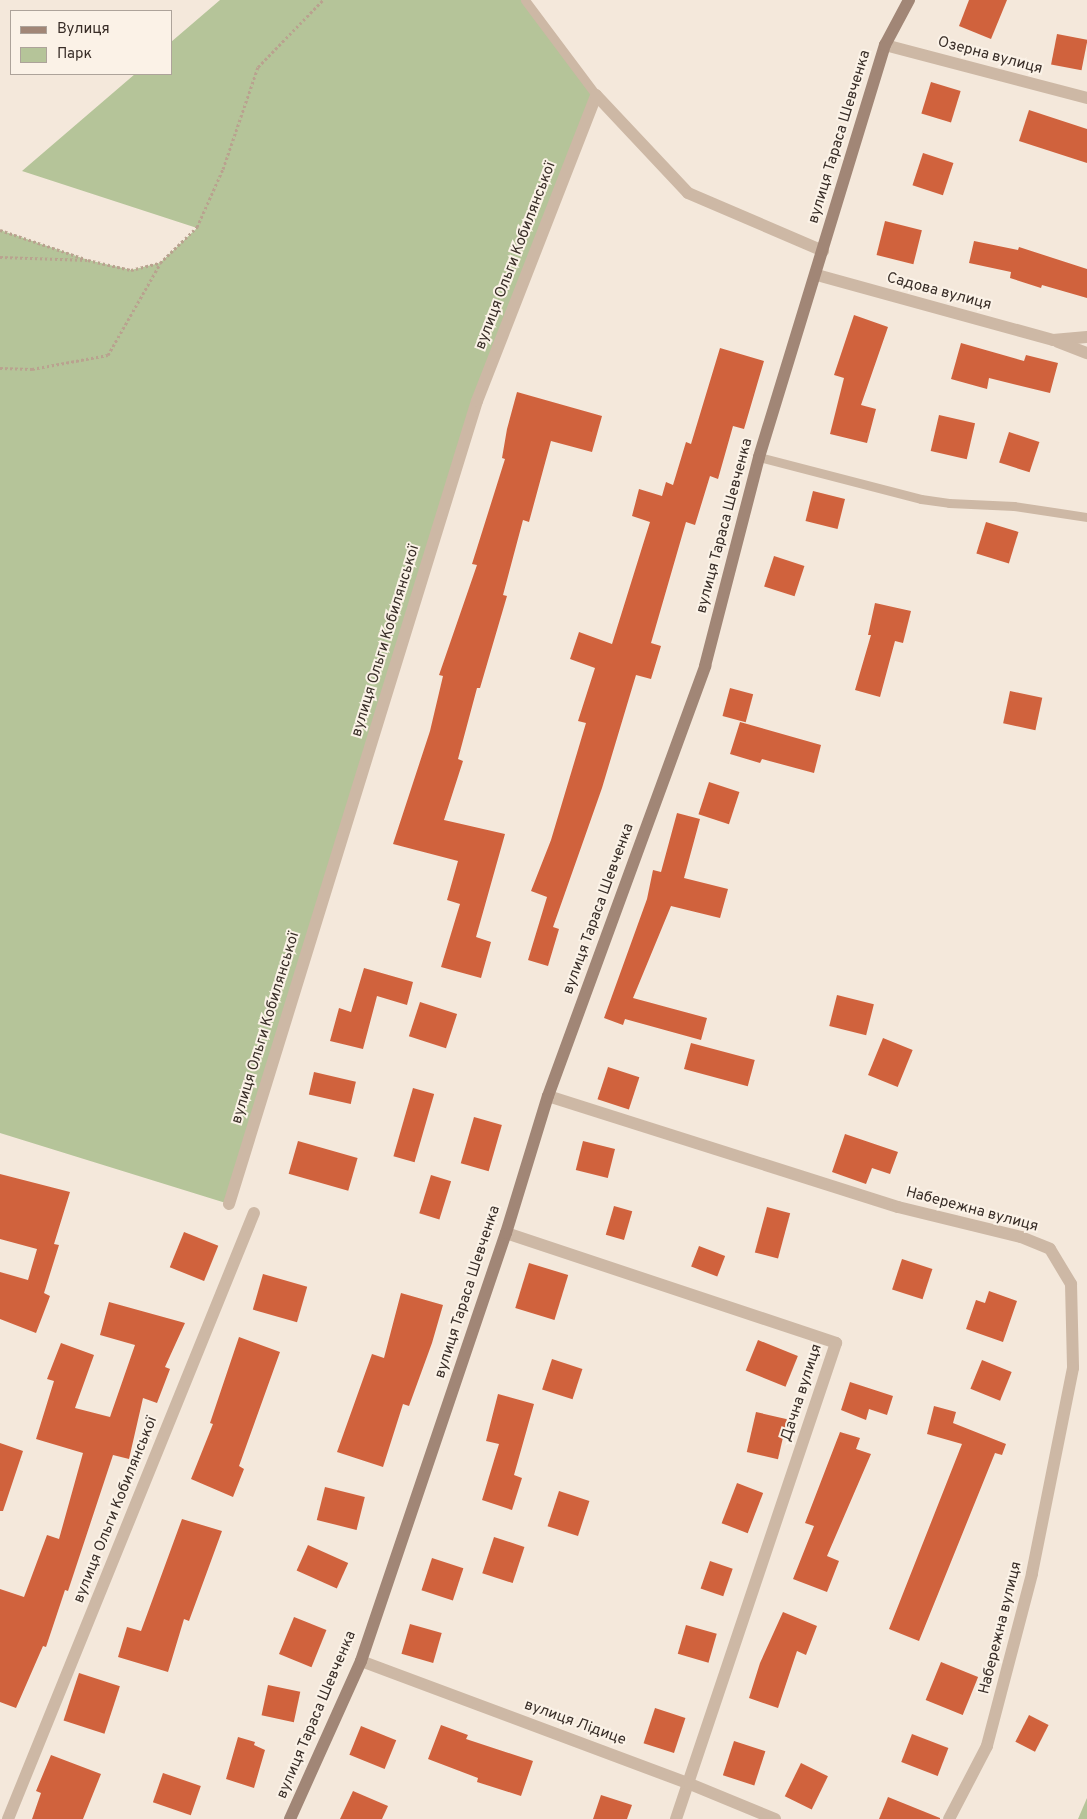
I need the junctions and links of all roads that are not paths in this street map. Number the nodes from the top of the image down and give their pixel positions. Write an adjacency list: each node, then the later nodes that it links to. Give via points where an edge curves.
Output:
1 (525, 0): 4 (lane)
2 (909, 0): 3 (main road, вулиця Тараса Шевченка)
3 (885, 45): 5 (street, Озерна вулиця); 6 (main road, вулиця Тараса Шевченка)
4 (596, 95): 6 (street, via 688,193); 14 (street, вулиця Ольги Кобилянської, via 477,401)
5 (1087, 98)
6 (824, 251): 7 (main road, вулиця Тараса Шевченка)
7 (817, 275): 9 (street, Садова вулиця); 11 (main road, вулиця Тараса Шевченка)
8 (1087, 337): 9 (street, Садова вулиця)
9 (1053, 340): 10 (street, Садова вулиця)
10 (1087, 352)
11 (759, 457): 12 (lane, via 921,498 949,503 1014,506); 13 (main road, вулиця Тараса Шевченка, via 705,666)
12 (1087, 517)
13 (548, 1096): 16 (main road, вулиця Тараса Шевченка); 23 (street, Набережна вулиця, via 898,1208 1021,1237 1050,1249 1071,1284 1073,1368 1032,1574 987,1746)
14 (229, 1204)
15 (254, 1213): 19 (street, вулиця Ольги Кобилянської)
16 (506, 1232): 17 (main road, вулиця Тараса Шевченка); 18 (street, Дачна вулиця, via 836,1343)
17 (361, 1661): 18 (street, вулиця Лідице); 20 (main road, вулиця Тараса Шевченка)
18 (690, 1784): 21 (street); 22 (street, вулиця Лідице)
19 (8, 1819)
20 (290, 1819)
21 (676, 1819)
22 (775, 1819)
23 (949, 1819)

